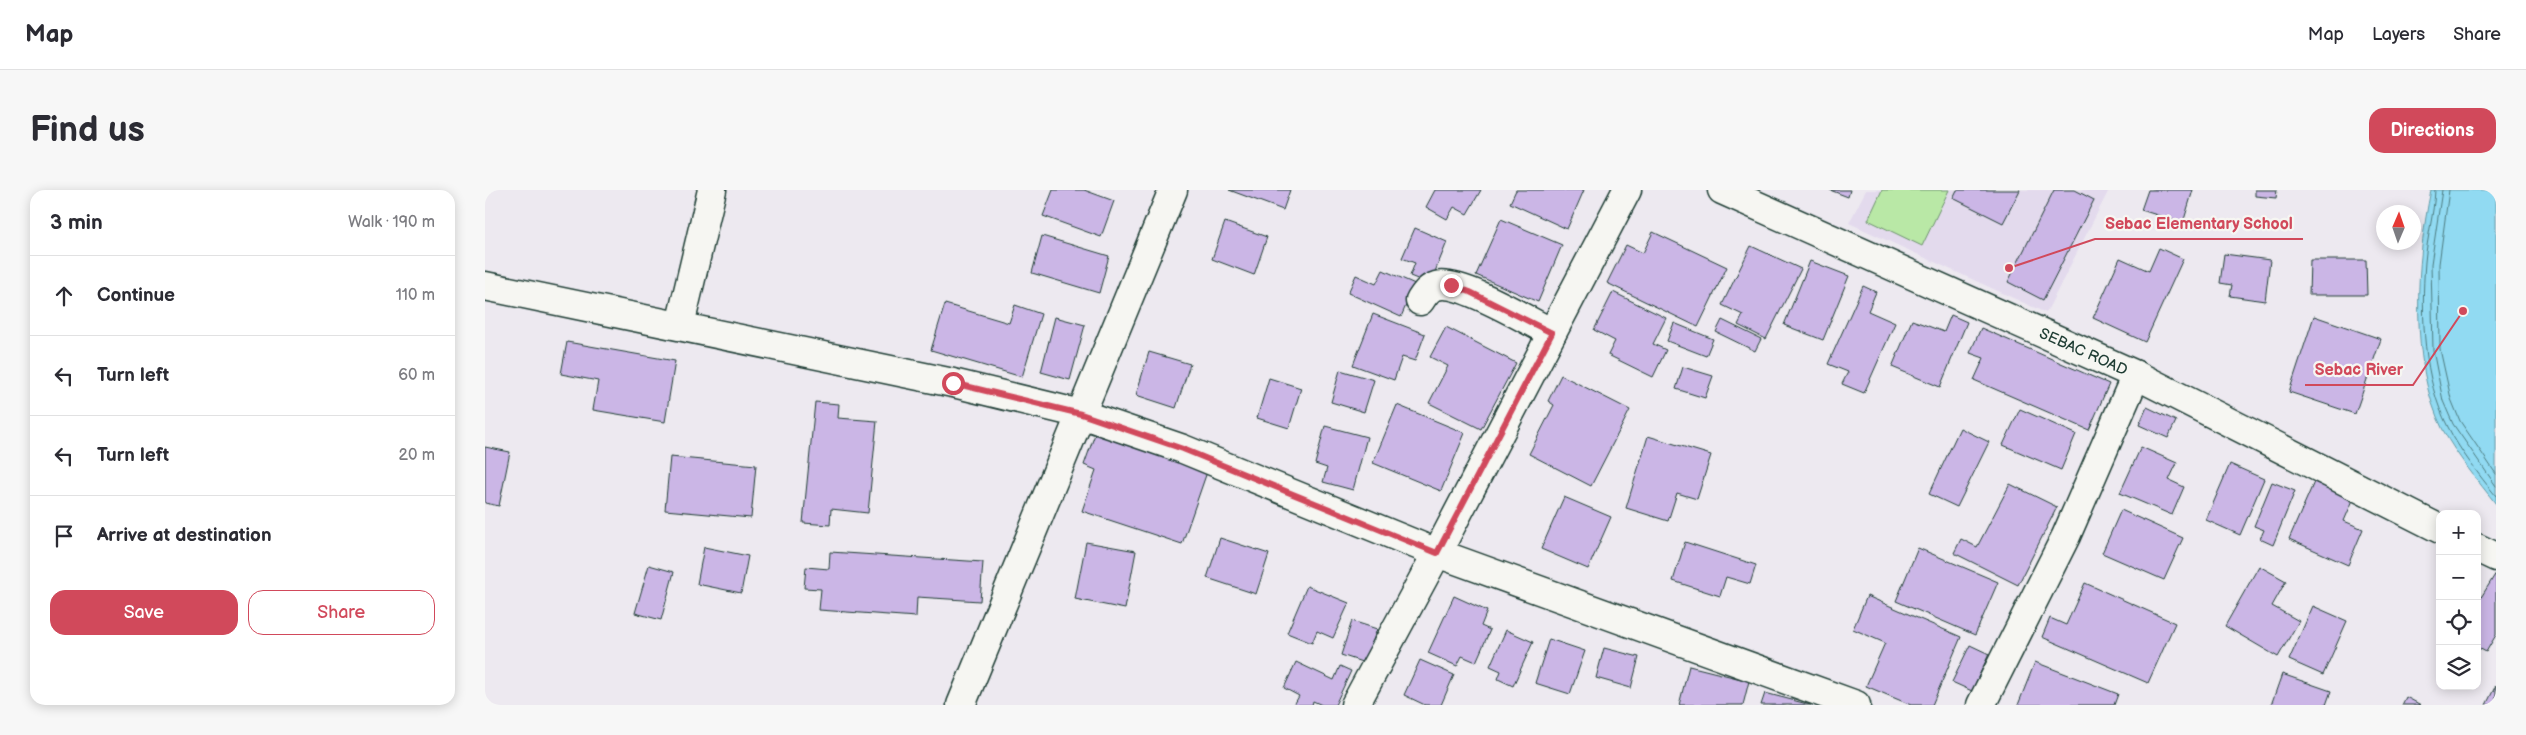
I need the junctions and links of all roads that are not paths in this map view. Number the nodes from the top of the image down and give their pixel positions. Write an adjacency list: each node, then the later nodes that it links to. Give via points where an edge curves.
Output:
1 (712, 190): 7 (street)
2 (1173, 190): 10 (street)
3 (1627, 190): 8 (street)
4 (1722, 190): 9 (street, SEBAC ROAD)
5 (485, 286): 7 (street)
6 (1420, 301): 8 (street, via 1434,286 1451,285)
7 (680, 326): 10 (street, via 953,383)
8 (1552, 333): 13 (street)
9 (2136, 375): 11 (street, SEBAC ROAD); 18 (street, via 2066,536)
10 (1081, 414): 13 (street, via 1183,449); 15 (street)
11 (2436, 527)
12 (2481, 550): 14 (street)
13 (1437, 553): 16 (street); 17 (street)
14 (2496, 557)
15 (961, 705)
16 (1355, 705)
17 (1856, 705)
18 (1981, 705)

